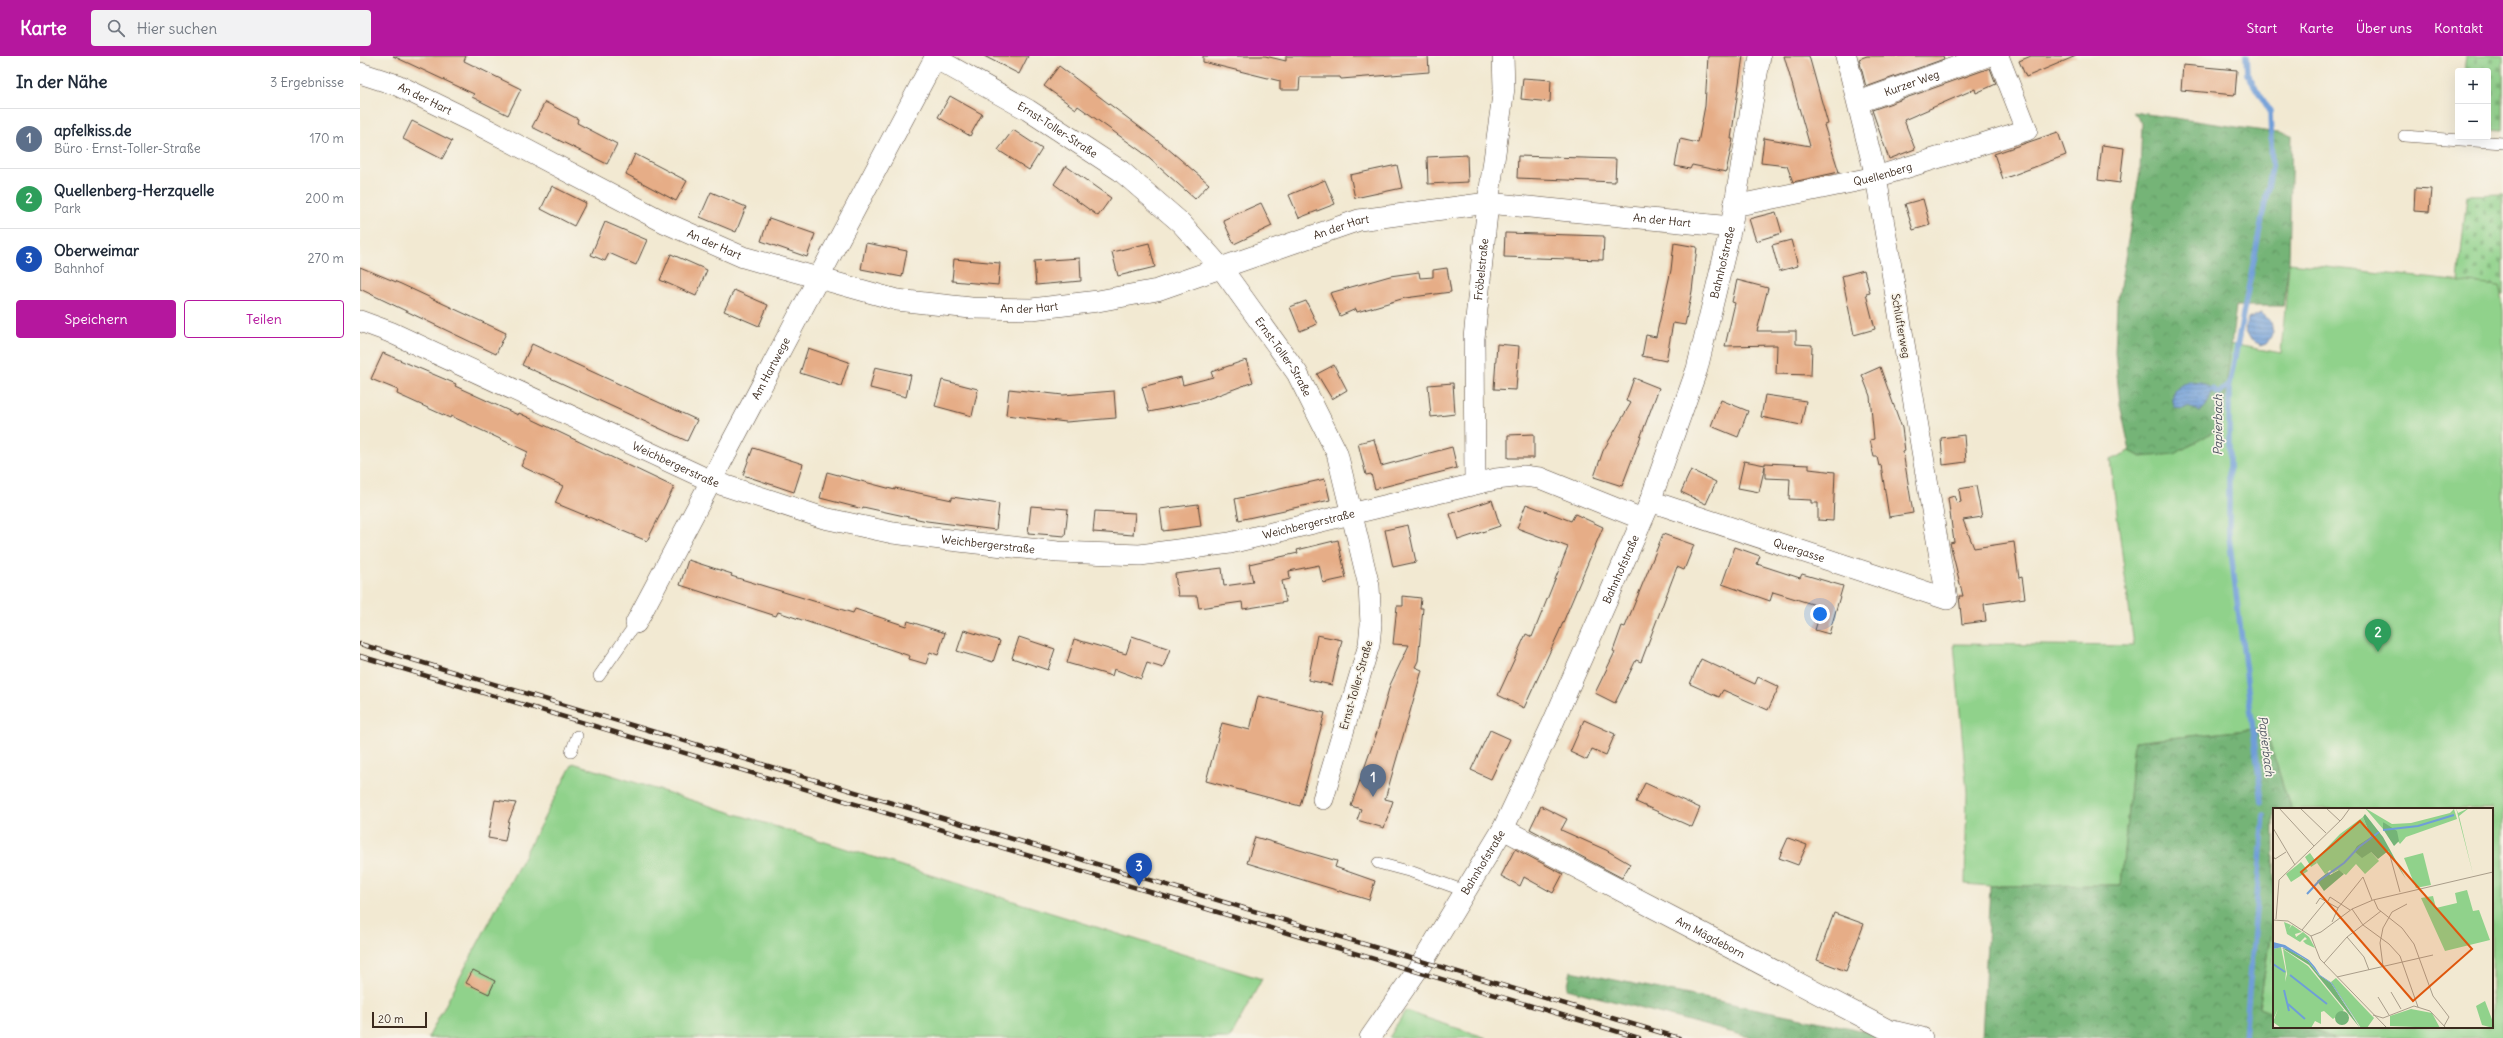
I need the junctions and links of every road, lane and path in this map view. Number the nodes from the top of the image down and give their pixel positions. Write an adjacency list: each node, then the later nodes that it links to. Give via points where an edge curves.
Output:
1 (1504, 56): 13 (street, Fröbelstraße, via 1504,88)
2 (1760, 56): 14 (street, Bahnhofstraße)
3 (1846, 56): 9 (street, Schlufterweg)
4 (1987, 56): 7 (street, Kurzer Weg)
5 (1998, 56): 12 (street, Quellenberg, via 2027,130)
6 (935, 57): 16 (street, Ernst-Toller-Straße, via 1028,110 1121,171 1181,223); 17 (street, Am Hartwege)
7 (1948, 62): 9 (street, Kurzer Weg)
8 (360, 73): 17 (street, An der Hart, via 397,85 479,125 666,223 743,257)
9 (1859, 102): 12 (street, Schlufterweg)
10 (2404, 136): 11 (lane)
11 (2503, 143)
12 (1876, 177): 14 (street, Quellenberg); 23 (street, Schlufterweg)
13 (1488, 202): 15 (street, An der Hart); 16 (street, An der Hart, via 1359,220); 20 (street, Fröbelstraße, via 1474,338)
14 (1734, 206): 15 (street, Bahnhofstraße)
15 (1731, 227): 21 (street, Bahnhofstraße, via 1697,369)
16 (1222, 269): 17 (street, An der Hart, via 1156,290 1098,301 1032,309 971,308 897,300); 22 (street, Ernst-Toller-Straße, via 1297,373 1337,453)
17 (818, 278): 19 (street, Am Hartwege)
18 (360, 322): 19 (street, Weichbergerstraße, via 390,332)
19 (711, 481): 22 (street, Weichbergerstraße, via 824,518 893,533 1058,552 1140,555 1230,543); 24 (street, Am Hartwege)
20 (1475, 483): 21 (street, Weichbergerstraße, via 1523,476 1540,478); 22 (street, Weichbergerstraße)
21 (1646, 510): 23 (street, Quergasse); 29 (street, Bahnhofstraße, via 1552,725)
22 (1353, 514): 28 (street, Ernst-Toller-Straße, via 1369,586 1369,645)
23 (1947, 599)
24 (636, 623): 25 (lane, Am Hartwege)
25 (599, 676)
26 (577, 736): 27 (lane)
27 (571, 752)
28 (1323, 799)
29 (1503, 829): 31 (street, Bahnhofstraße); 33 (street, Am Mägdeborn, via 1888,1030)
30 (1378, 863): 31 (lane)
31 (1465, 891): 32 (street, Bahnhofstraße, via 1422,963)
32 (1370, 1038)
33 (1922, 1038)

